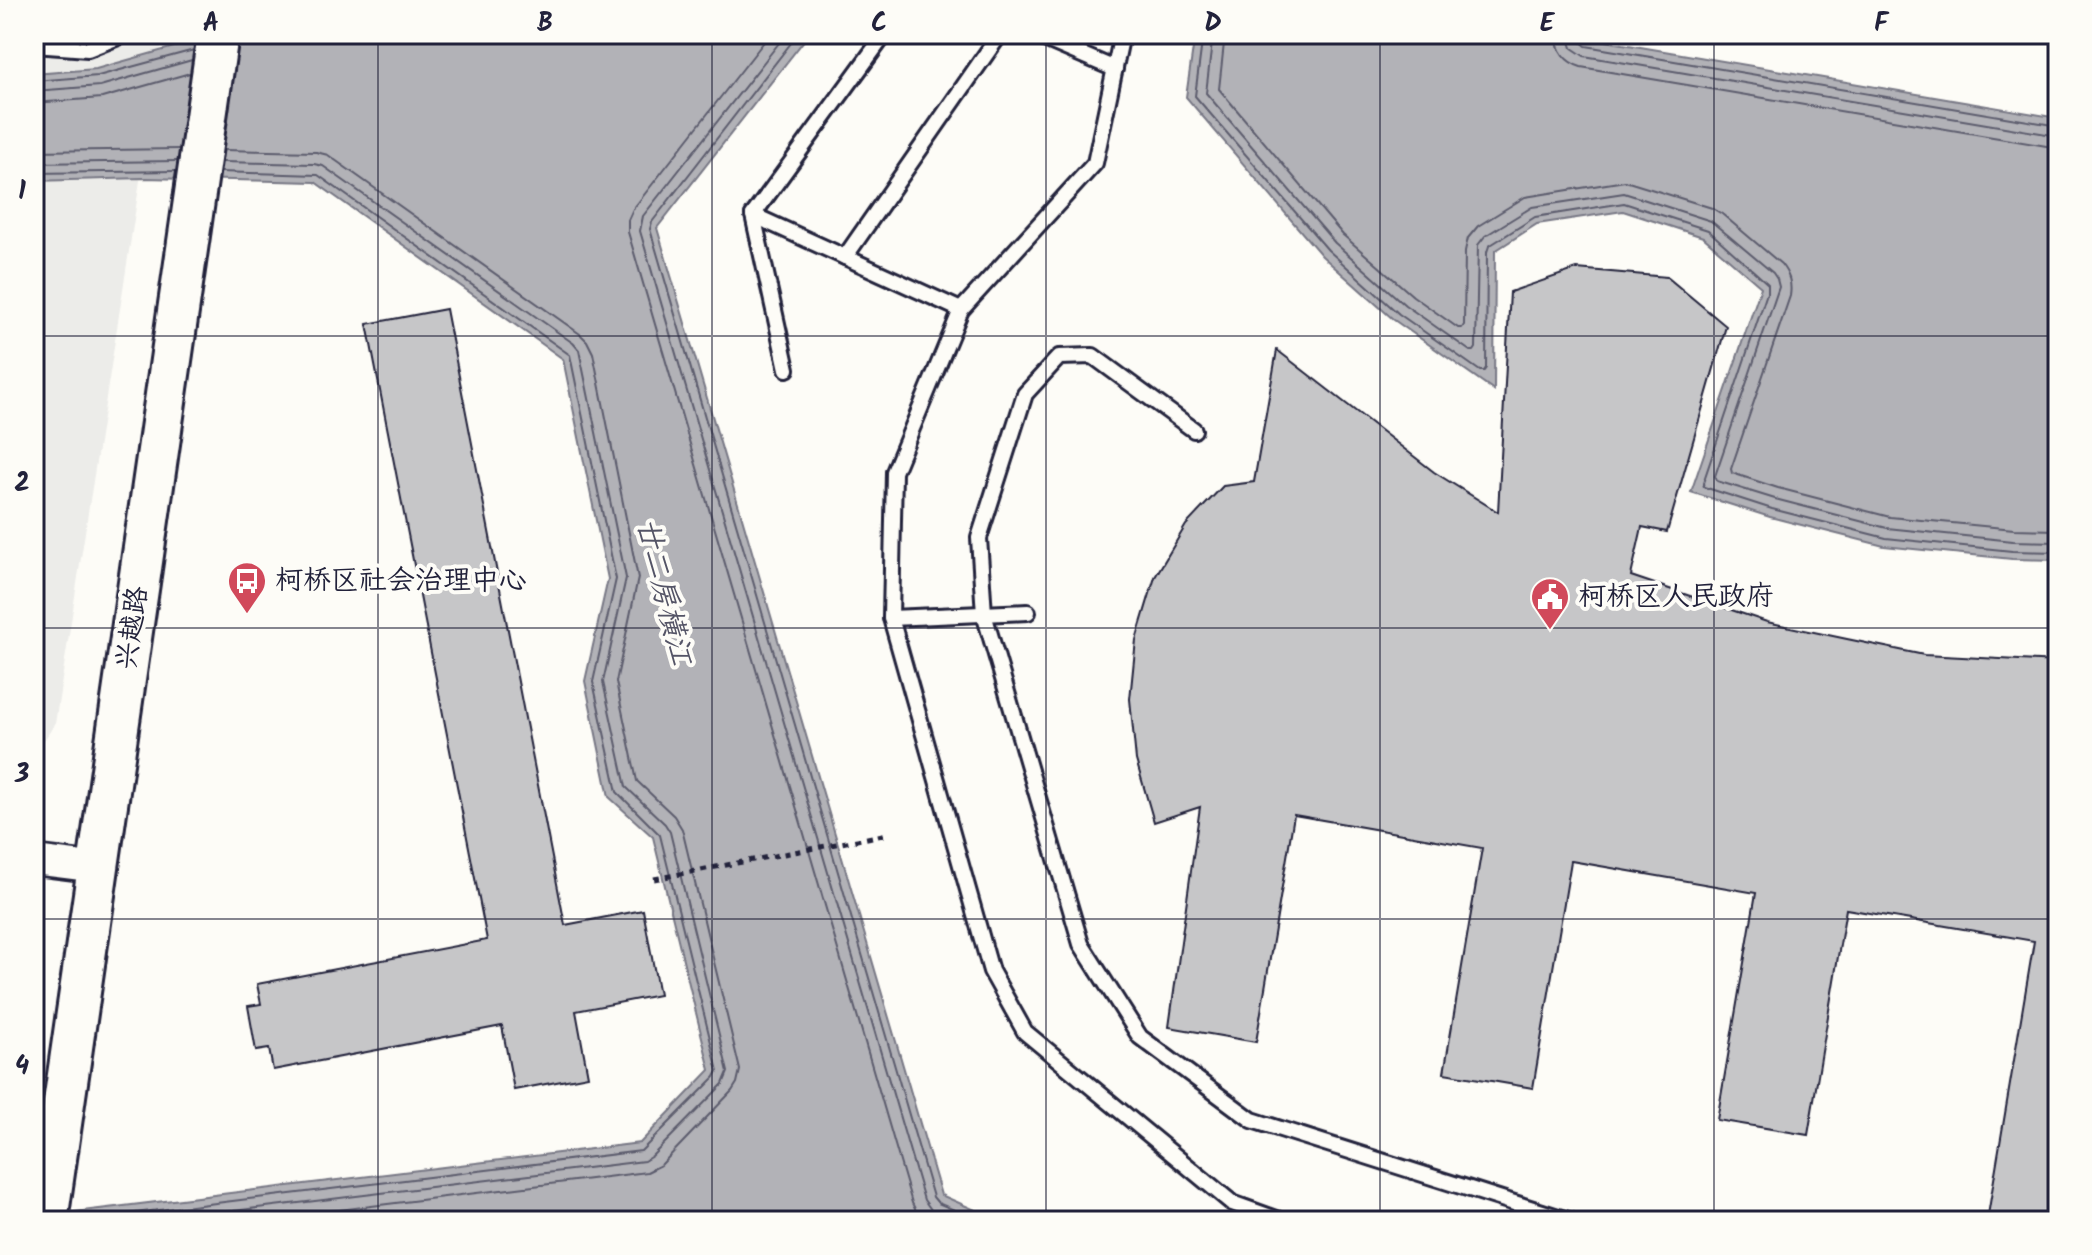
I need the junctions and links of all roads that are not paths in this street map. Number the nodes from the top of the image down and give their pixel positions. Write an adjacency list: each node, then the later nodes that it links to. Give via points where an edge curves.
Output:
1 (126, 34): 7 (lane, via 88,49)
2 (218, 34): 18 (street, 兴越路)
3 (885, 34): 9 (lane)
4 (1000, 34): 10 (lane)
5 (1033, 34): 8 (lane)
6 (1122, 34): 8 (lane)
7 (34, 45)
8 (1115, 69): 11 (lane, via 1095,163)
9 (753, 215): 10 (lane); 12 (lane)
10 (845, 257): 11 (lane)
11 (961, 310): 16 (lane, via 894,472)
12 (787, 369)
13 (1194, 430): 15 (lane, via 1093,356 1059,357 1025,394 979,538)
14 (1028, 612): 15 (lane)
15 (984, 614): 16 (lane); 21 (lane, via 1081,944 1140,1037 1252,1120)
16 (891, 618): 20 (lane, via 991,971 1025,1032 1232,1203)
17 (34, 860): 18 (street)
18 (98, 868): 19 (street, 兴越路)
19 (47, 1221)
20 (1282, 1221)
21 (1571, 1221)

